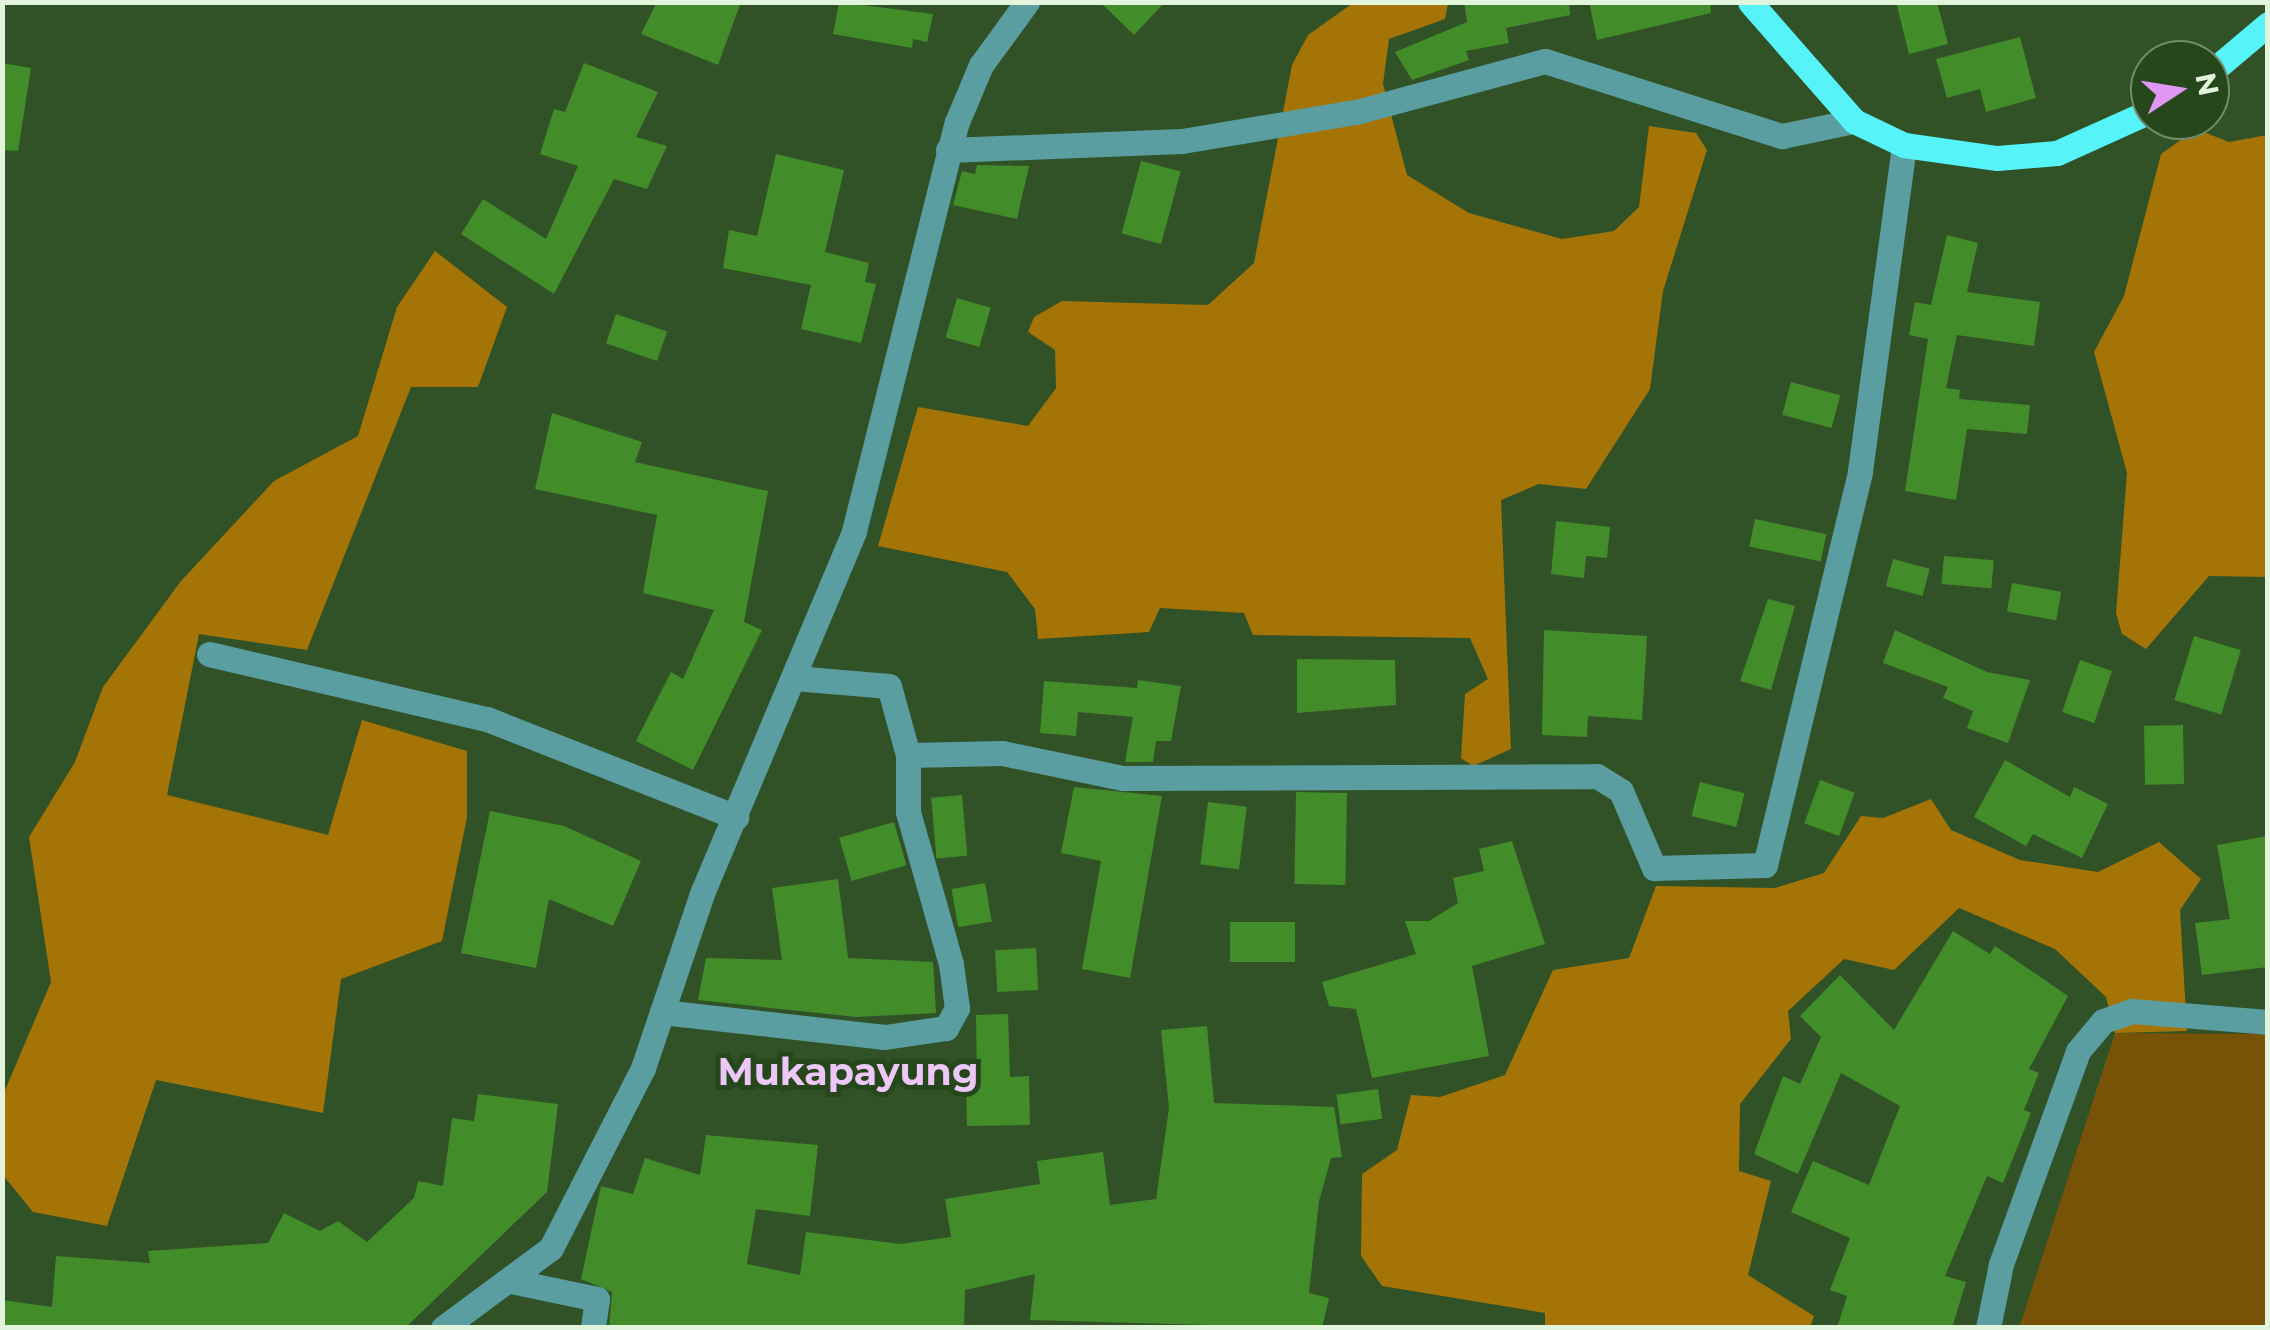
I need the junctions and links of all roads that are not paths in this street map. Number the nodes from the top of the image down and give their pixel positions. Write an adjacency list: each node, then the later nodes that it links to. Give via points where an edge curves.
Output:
1 (1028, 2): 8 (street, via 981,65)
2 (1750, 2): 6 (main road)
3 (2268, 24): 4 (main road)
4 (2230, 57)
5 (2130, 120): 7 (main road, via 2058,153 1998,158)
6 (1854, 122): 7 (main road); 8 (street, via 1782,136 1545,62 1356,112 1182,141)
7 (1904, 145): 11 (street, via 1860,472 1765,865 1654,868 1622,791 1598,776 1123,778 1002,752)
8 (948, 150): 10 (street, via 891,408)
9 (209, 654): 12 (street, via 487,719)
10 (794, 678): 11 (street, via 889,686); 12 (street)
11 (908, 755): 13 (street, via 908,812 950,964 956,1008 946,1028 885,1037)
12 (736, 817): 13 (street)
13 (662, 1012): 15 (street, via 572,1211 550,1248)
14 (2268, 1022): 18 (street, via 2132,1010 2103,1021 2078,1051 2000,1264)
15 (511, 1281): 16 (street); 17 (street, via 596,1299)
16 (443, 1328)
17 (593, 1328)
18 (1988, 1328)

